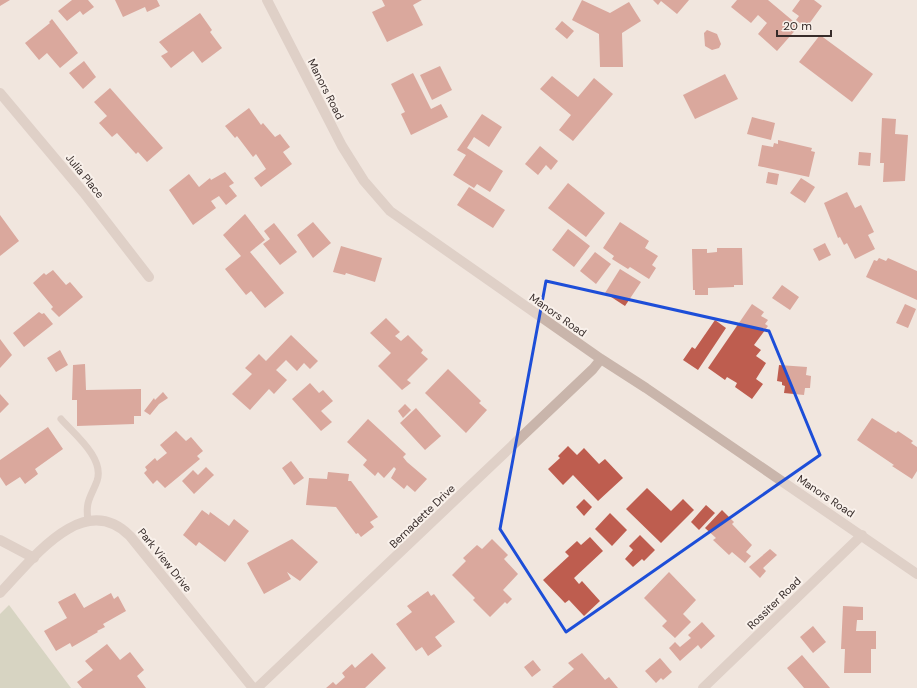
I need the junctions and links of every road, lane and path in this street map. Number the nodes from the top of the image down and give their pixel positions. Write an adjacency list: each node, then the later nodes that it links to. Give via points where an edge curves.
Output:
1 (267, 0): 4 (street, Manors Road, via 342,146 373,194 390,211)
2 (0, 93): 3 (street, Julia Place)
3 (150, 277)
4 (601, 359): 7 (street, Manors Road); 13 (street, Bernadette Drive)
5 (61, 419): 6 (lane, via 96,461 97,480 86,507)
6 (88, 520): 9 (street, Park View Drive, via 65,530); 12 (street, Park View Drive, via 115,523 130,536)
7 (862, 535): 10 (street, Manors Road); 14 (street, Rossiter Road)
8 (0, 540): 9 (street)
9 (34, 558): 11 (street, Park View Drive)
10 (917, 574)
11 (0, 593)
12 (254, 688)
13 (257, 688)
14 (703, 688)

